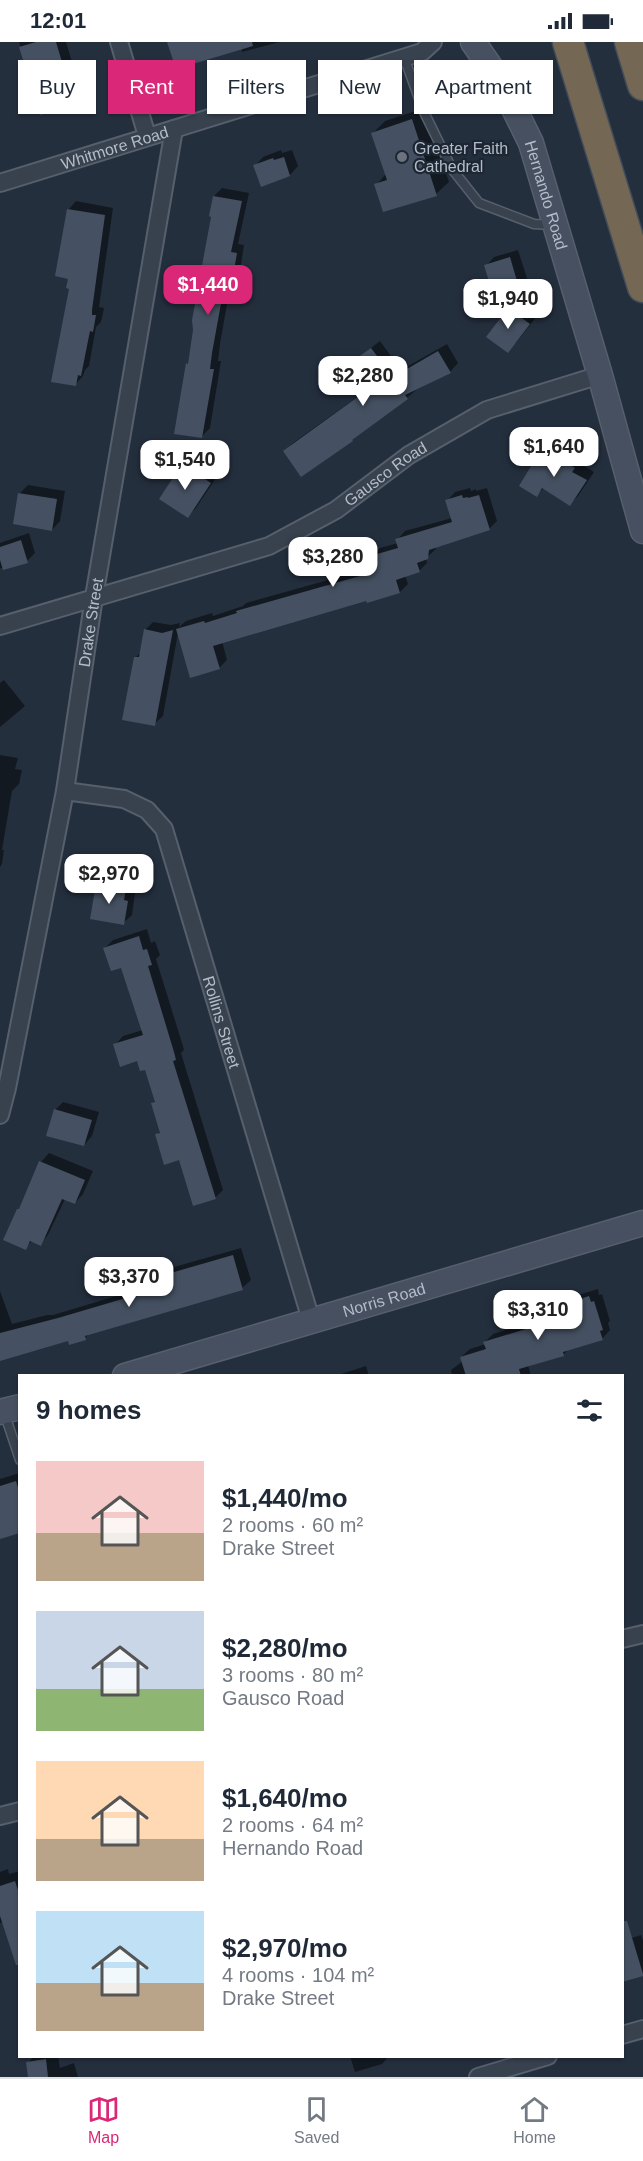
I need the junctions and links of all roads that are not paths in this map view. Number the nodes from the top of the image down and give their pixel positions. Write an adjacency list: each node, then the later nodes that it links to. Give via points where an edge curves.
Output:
1 (118, 42): 9 (street)
2 (433, 42): 6 (street, Whitmore Road, via 423,52)
3 (473, 42): 11 (main road, Hernando Road, via 502,84 531,143)
4 (568, 42): 12 (highway)
5 (630, 42): 7 (highway)
6 (404, 57): 8 (street, Whitmore Road); 11 (lane, via 423,110 452,169 479,203 534,224)
7 (643, 85)
8 (174, 129): 9 (street, Whitmore Road); 15 (street, Drake Street)
9 (147, 136): 10 (street, Whitmore Road)
10 (0, 183)
11 (556, 226): 13 (main road, Hernando Road)
12 (643, 287)
13 (600, 375): 14 (main road, Hernando Road); 15 (street, Gausco Road, via 487,410 409,455 336,510 269,546)
14 (643, 531)
15 (94, 597): 16 (street, Gausco Road); 17 (street, Drake Street)
16 (0, 626)
17 (65, 790): 18 (street, Drake Street); 20 (street, Rollins Street, via 124,799 147,810 164,829)
18 (0, 1115)
19 (643, 1223): 20 (main road, Norris Road)
20 (311, 1320): 21 (main road, Norris Road)
21 (132, 1374)
22 (8, 1410): 23 (lane)
23 (18, 1452)
24 (643, 1634): 25 (street)
25 (624, 1639)
26 (18, 1811): 27 (street)
27 (0, 1816)
28 (643, 2029): 29 (street)
29 (624, 2034)
30 (541, 2058): 31 (street)
31 (478, 2077)

